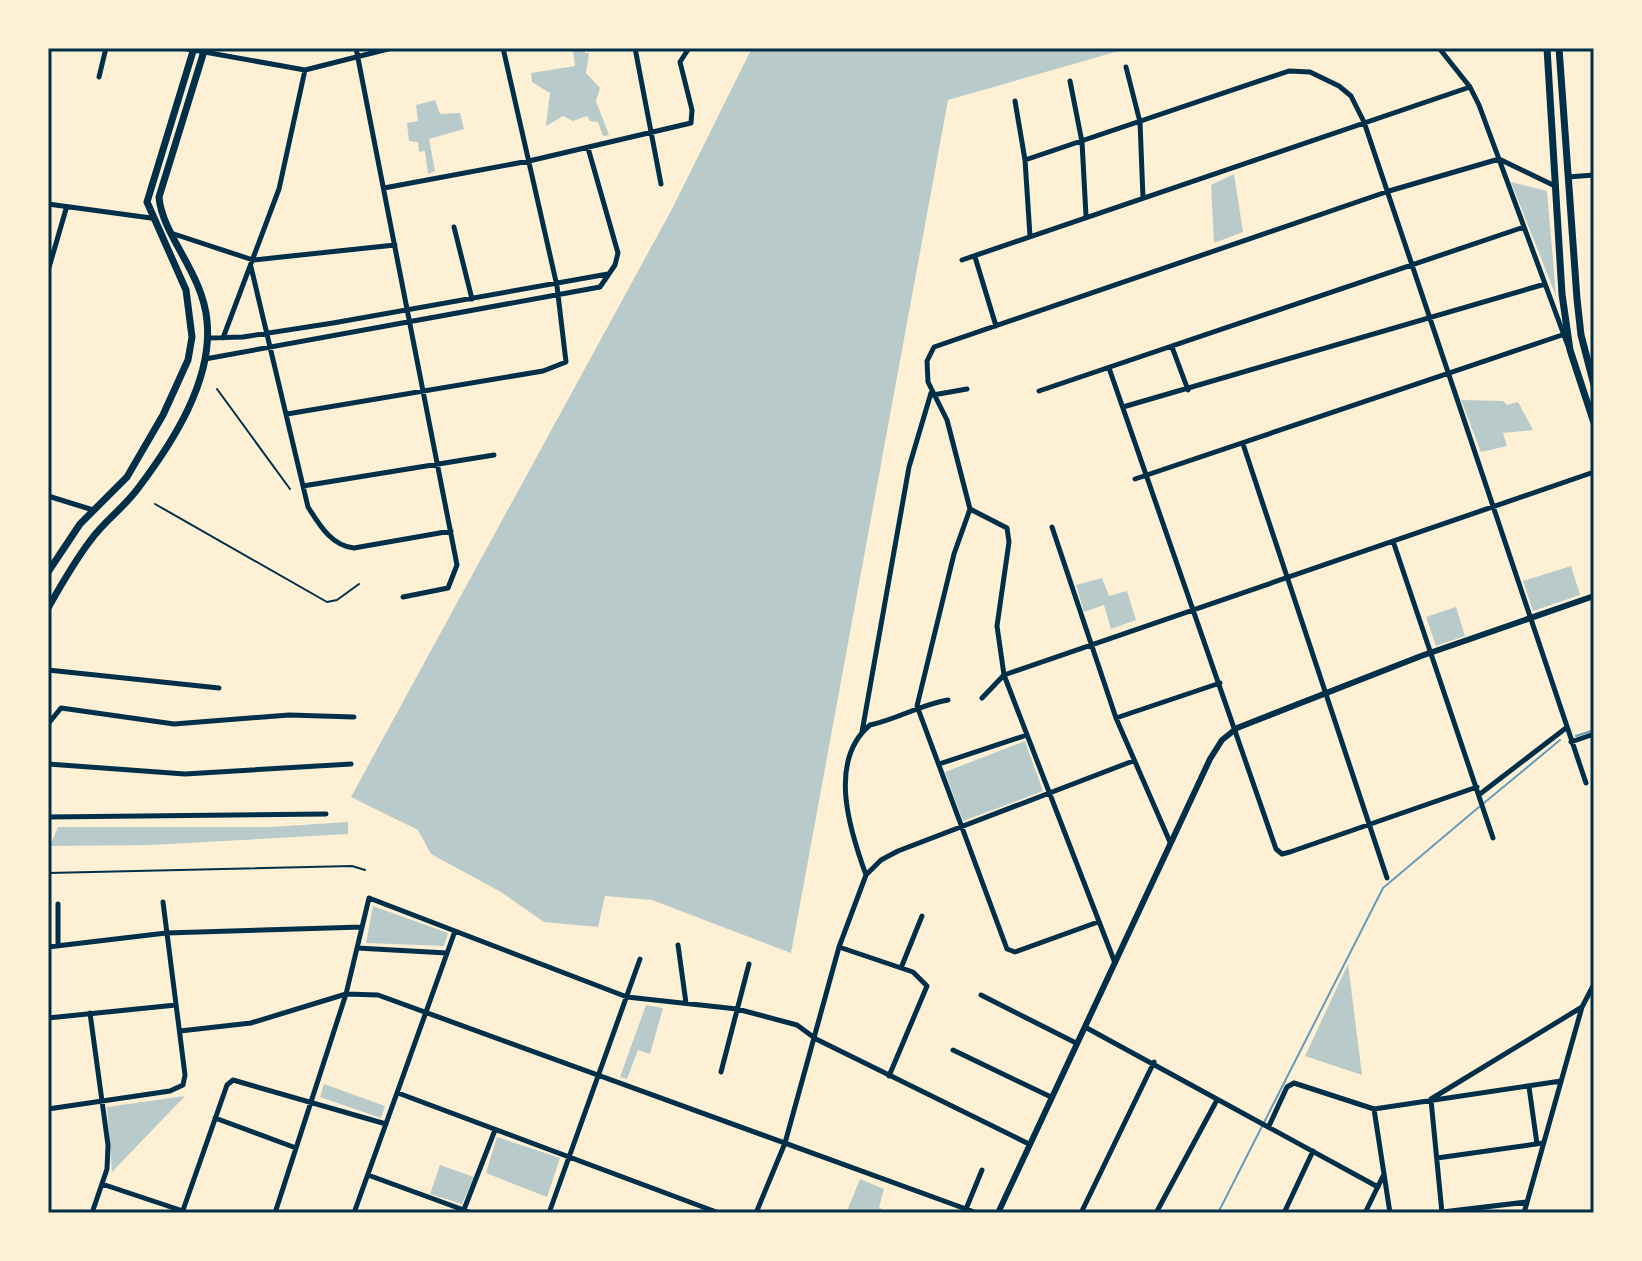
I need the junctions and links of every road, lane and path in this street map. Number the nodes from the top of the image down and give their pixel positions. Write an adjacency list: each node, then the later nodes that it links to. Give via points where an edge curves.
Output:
1 (106, 48): 16 (street)
2 (182, 48): 11 (street)
3 (356, 48): 13 (street)
4 (392, 48): 13 (street)
5 (503, 48): 27 (street)
6 (635, 48): 22 (street)
7 (689, 48): 22 (street, via 680,62 691,123)
8 (1439, 48): 18 (street)
9 (1547, 48): 31 (main road)
10 (1559, 48): 29 (main road)
11 (194, 49): 12 (street); 38 (main road, via 149,191)
12 (204, 50): 15 (street); 41 (main road, via 160,194 163,216)
13 (357, 56): 15 (street); 32 (street)
14 (1126, 67): 20 (street)
15 (305, 70): 45 (street, via 279,189)
16 (99, 77)
17 (1070, 81): 23 (street)
18 (1470, 87): 21 (street); 25 (street)
19 (1015, 101): 26 (street)
20 (1140, 122): 21 (street, via 1294,70 1310,72 1351,96); 23 (street); 34 (street)
21 (1364, 122): 33 (street); 34 (street)
22 (651, 134): 24 (street); 30 (street)
23 (1082, 142): 26 (street); 37 (street)
24 (588, 148): 27 (street); 50 (street, via 618,250)
25 (1499, 159): 31 (street); 33 (street); 40 (street)
26 (1025, 160): 42 (street)
27 (529, 161): 32 (street); 52 (street)
28 (1594, 175): 29 (street)
29 (1568, 177): 71 (main road, via 1581,335)
30 (661, 184)
31 (1556, 187): 67 (main road)
32 (384, 188): 43 (street)
33 (1389, 191): 47 (street); 59 (street)
34 (1143, 198): 37 (street)
35 (48, 204): 36 (street)
36 (66, 209): 38 (street); 49 (street)
37 (1086, 216): 42 (street)
38 (151, 218): 86 (main road, via 186,290 192,337 183,375)
39 (454, 227): 54 (street)
40 (1524, 227): 47 (street); 51 (street)
41 (174, 234): 45 (street); 63 (main road, via 201,291)
42 (1030, 236): 44 (street)
43 (395, 245): 45 (street); 55 (street)
44 (975, 257): 46 (street); 59 (street)
45 (253, 260): 48 (street)
46 (962, 260)
47 (1411, 264): 56 (street); 66 (street)
48 (251, 267): 60 (street); 64 (street)
49 (48, 271)
50 (609, 274): 52 (street); 53 (street, via 600,287)
51 (1545, 284): 56 (street); 62 (street)
52 (557, 286): 53 (street); 54 (street)
53 (559, 297): 57 (street); 76 (street, via 566,362)
54 (472, 299): 55 (street)
55 (408, 310): 57 (street); 58 (street)
56 (1430, 317): 70 (street); 74 (street)
57 (410, 322): 61 (street); 76 (street)
58 (333, 323): 60 (street); 61 (street)
59 (996, 326): 77 (street, via 934,347 927,361)
60 (268, 332): 64 (street); 65 (street)
61 (335, 335): 65 (street)
62 (1562, 335): 67 (street); 70 (street)
63 (208, 338): 64 (street); 68 (main road)
64 (223, 338)
65 (271, 347): 68 (street); 79 (street)
66 (1172, 347): 69 (street); 74 (street)
67 (1570, 350): 80 (main road)
68 (205, 359): 89 (main road, via 185,412)
69 (1109, 368): 75 (street); 78 (street)
70 (1446, 375): 81 (street); 95 (street)
71 (1594, 385)
72 (217, 389): 90 (lane)
73 (967, 389): 77 (street)
74 (1188, 390): 78 (street, via 1168,391)
75 (1039, 391)
76 (425, 393): 79 (street); 83 (street)
77 (932, 394): 96 (street, via 947,420); 124 (street, via 909,467)
78 (1123, 407): 85 (street)
79 (287, 414): 88 (street)
80 (1594, 423)
81 (1243, 444): 85 (street); 102 (street)
82 (494, 455): 83 (street)
83 (439, 462): 88 (street); 99 (street)
84 (1594, 472): 95 (street)
85 (1147, 475): 87 (street); 107 (street)
86 (127, 477): 89 (main road); 91 (main road)
87 (1135, 479)
88 (303, 486): 99 (street, via 308,507 342,546)
89 (139, 487): 94 (main road)
90 (290, 489)
91 (112, 494): 94 (main road, via 121,496); 97 (main road)
92 (48, 496): 97 (street)
93 (155, 504): 103 (lane, via 327,602)
94 (123, 506): 106 (main road, via 87,544)
95 (1493, 507): 100 (street); 108 (street)
96 (970, 509): 112 (street, via 1007,528 997,635); 118 (street)
97 (94, 510): 101 (main road)
98 (1052, 527): 109 (street)
99 (451, 531): 105 (street, via 457,565 451,584)
100 (1393, 541): 102 (street); 110 (street)
101 (49, 567)
102 (1288, 575): 107 (street); 115 (street)
103 (359, 584)
104 (1594, 596): 108 (street)
105 (403, 597)
106 (48, 608)
107 (1194, 608): 109 (street); 113 (street)
108 (1531, 618): 110 (street); 123 (street)
109 (1090, 645): 112 (street); 120 (street)
110 (1433, 652): 115 (street); 133 (street)
111 (48, 670): 114 (street)
112 (1004, 675): 116 (street); 126 (street)
113 (1220, 683): 120 (street); 122 (street)
114 (219, 688)
115 (1326, 694): 122 (street); 137 (street)
116 (982, 698)
117 (948, 700): 118 (street)
118 (917, 706): 124 (street, via 901,718); 131 (street)
119 (354, 717): 121 (street, via 289,715 174,724 61,708)
120 (1116, 718): 128 (street)
121 (48, 724)
122 (1237, 728): 137 (street, via 1272,838 1282,854); 140 (street, via 1215,750)
123 (1566, 728): 127 (street); 133 (street)
124 (862, 732): 143 (street, via 849,758 846,787 853,836)
125 (1594, 734): 127 (street)
126 (1027, 735): 131 (street); 134 (street)
127 (1571, 742): 132 (street)
128 (1133, 761): 134 (street); 140 (street)
129 (48, 764): 130 (street, via 185,774)
130 (351, 764)
131 (939, 764): 138 (street)
132 (1586, 783)
133 (1479, 791): 137 (street); 139 (street)
134 (1049, 795): 138 (street); 148 (street)
135 (326, 814): 136 (street)
136 (48, 817)
137 (1368, 825): 144 (street)
138 (960, 827): 143 (street, via 889,856); 148 (street, via 1003,944 1015,952)
139 (1493, 838)
140 (1170, 842): 159 (street)
141 (365, 870): 142 (lane, via 352,866)
142 (48, 873)
143 (866, 875): 155 (street)
144 (1387, 878)
145 (163, 902): 151 (street)
146 (58, 904): 152 (street)
147 (922, 916): 161 (street)
148 (1098, 922): 159 (street)
149 (362, 927): 150 (street, via 369,898); 151 (street); 156 (street)
150 (455, 931): 157 (street); 165 (street)
151 (166, 933): 152 (street); 167 (street)
152 (58, 945): 154 (street)
153 (678, 945): 166 (street)
154 (48, 947)
155 (839, 947): 161 (street); 175 (street)
156 (357, 948): 157 (street); 163 (street)
157 (447, 953): 171 (street)
158 (640, 959): 165 (street)
159 (1115, 963): 173 (street)
160 (749, 964): 169 (street)
161 (901, 968): 181 (street, via 918,974 927,986)
162 (1594, 984): 168 (street)
163 (346, 994): 171 (street, via 378,995); 174 (street, via 251,1023); 186 (street)
164 (981, 995): 176 (street)
165 (627, 997): 166 (street); 180 (street)
166 (686, 1003): 169 (street)
167 (176, 1005): 170 (street); 174 (street)
168 (1582, 1007): 182 (street); 188 (street)
169 (737, 1009): 175 (street, via 797,1025); 179 (street)
170 (90, 1013): 172 (street); 189 (street)
171 (428, 1014): 180 (street); 184 (street)
172 (48, 1018)
173 (1085, 1027): 176 (street); 178 (street)
174 (180, 1031): 189 (street, via 185,1075 181,1087)
175 (816, 1039): 181 (street); 196 (street)
176 (1076, 1043): 185 (street)
177 (953, 1050): 185 (street)
178 (1154, 1062): 187 (street); 222 (street)
179 (721, 1072)
180 (599, 1073): 196 (street); 201 (street)
181 (889, 1076): 198 (street)
182 (1561, 1081): 183 (street); 197 (street)
183 (1529, 1087): 188 (street); 197 (street)
184 (398, 1093): 193 (street); 195 (street)
185 (1051, 1097): 198 (street)
186 (312, 1100): 192 (street, via 235,1079 227,1085); 193 (street); 199 (street)
187 (1217, 1100): 194 (street); 223 (street)
188 (1431, 1100): 191 (street); 202 (street)
189 (104, 1101): 190 (street); 206 (street, via 107,1169)
190 (48, 1109)
191 (1374, 1109): 194 (street, via 1294,1083 1287,1087); 204 (street)
192 (215, 1118): 199 (street); 211 (street)
193 (386, 1124): 205 (street)
194 (1269, 1126): 200 (street)
195 (495, 1130): 201 (street); 212 (street)
196 (785, 1143): 209 (street); 219 (street)
197 (1540, 1143): 202 (street); 208 (street)
198 (1029, 1144): 221 (street)
199 (296, 1148): 214 (street)
200 (1313, 1151): 207 (street); 224 (street)
201 (571, 1157): 217 (street); 218 (street)
202 (1437, 1158): 227 (street)
203 (982, 1170): 209 (street)
204 (1385, 1173): 207 (street); 226 (street)
205 (368, 1175): 212 (street); 215 (street)
206 (102, 1184): 211 (street); 213 (street)
207 (1378, 1187): 225 (street)
208 (1527, 1202): 210 (street); 228 (street)
209 (966, 1209): 220 (street)
210 (1494, 1210): 227 (street)
211 (183, 1212)
212 (464, 1212): 216 (street)
213 (92, 1213)
214 (275, 1213)
215 (354, 1213)
216 (472, 1213)
217 (549, 1213)
218 (719, 1213)
219 (756, 1213)
220 (977, 1213)
221 (998, 1213)
222 (1081, 1213)
223 (1156, 1213)
224 (1284, 1213)
225 (1365, 1213)
226 (1390, 1213)
227 (1442, 1213)
228 (1524, 1213)

